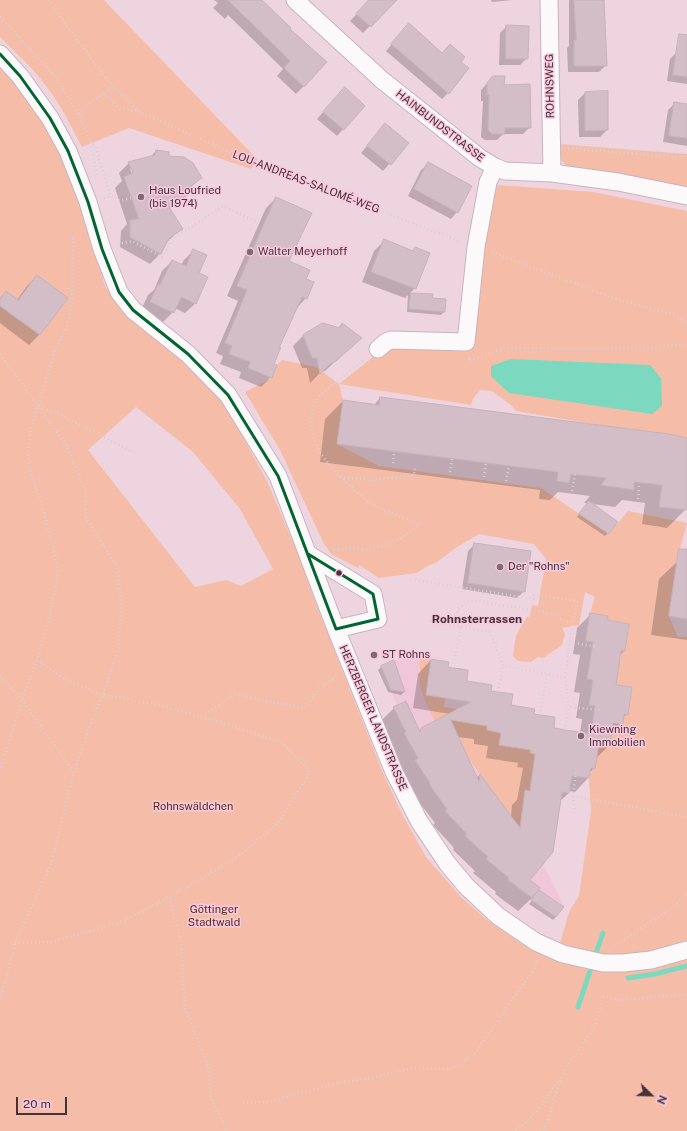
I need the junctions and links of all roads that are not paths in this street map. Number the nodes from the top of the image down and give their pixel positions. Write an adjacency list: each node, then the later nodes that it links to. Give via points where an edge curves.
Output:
1 (296, 0): 4 (street, HAINBUNDSTRASSE, via 382,80)
2 (549, 0): 5 (street, ROHNSWEG)
3 (0, 54): 8 (street, HERZBERGER LANDSTRASSE, via 20,76 50,118 68,151 119,292 133,310 188,354 228,395 278,476)
4 (495, 167): 5 (street, HAINBUNDSTRASSE, via 505,171); 7 (street, via 488,182 476,247 466,342 391,340)
5 (552, 173): 6 (street, HAINBUNDSTRASSE, via 618,182)
6 (687, 196)
7 (378, 349)
8 (308, 554): 9 (street, HERZBERGER LANDSTRASSE); 9 (street, via 373,594 378,619)
9 (336, 629): 10 (street, HERZBERGER LANDSTRASSE, via 394,772 419,821 439,853 487,907 543,945 563,954 603,963 636,962)
10 (687, 950)

